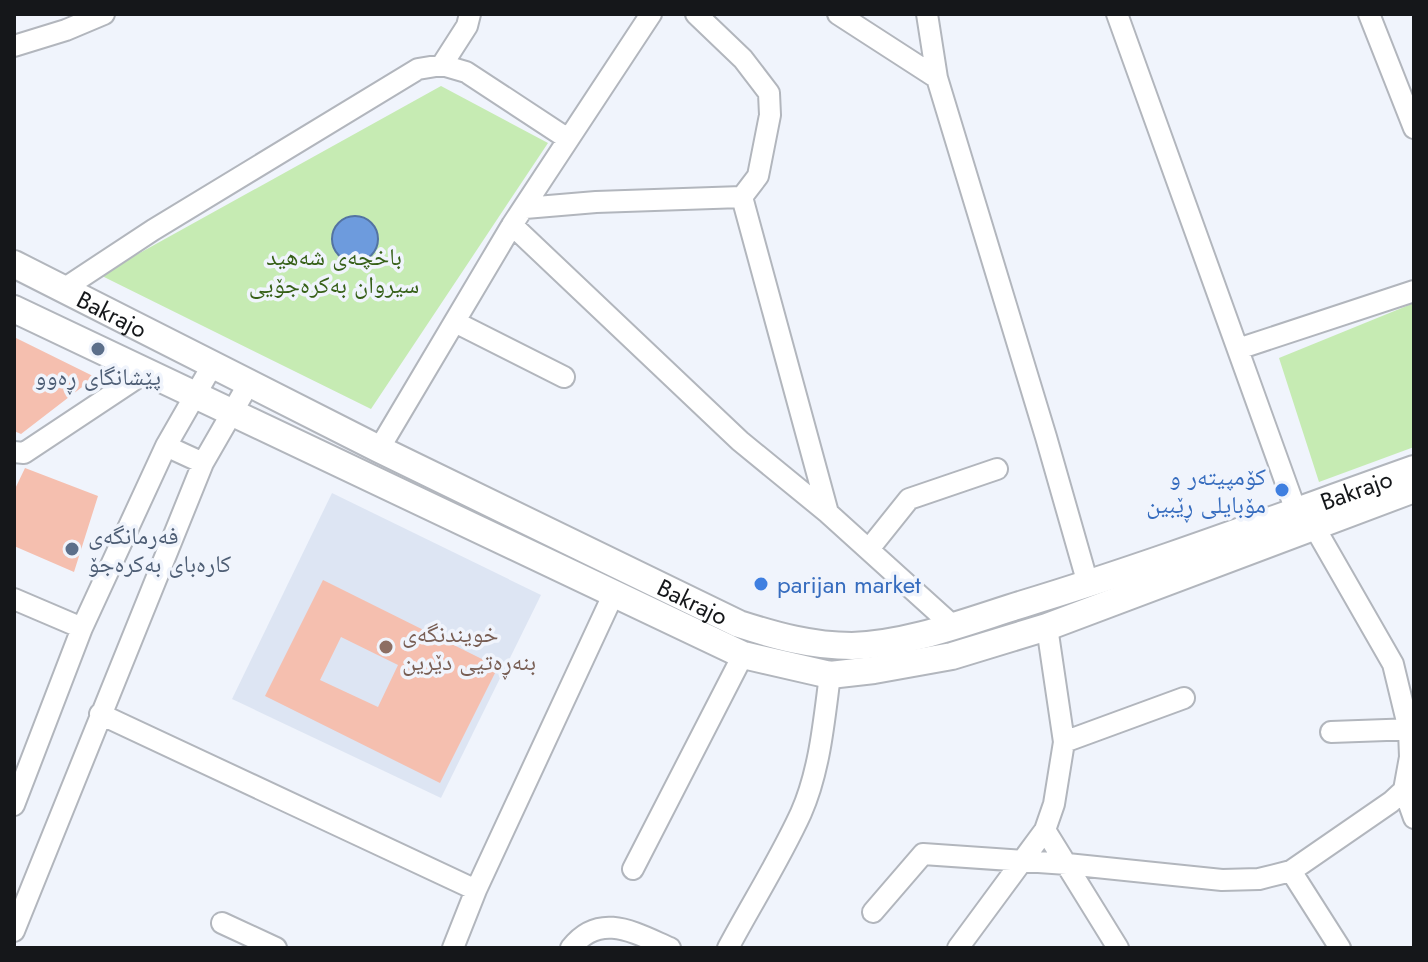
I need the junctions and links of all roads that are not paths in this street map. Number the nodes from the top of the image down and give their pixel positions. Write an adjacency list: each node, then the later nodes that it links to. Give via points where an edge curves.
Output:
1 (104, 14): 9 (street)
2 (470, 14): 11 (street)
3 (651, 14): 14 (street)
4 (696, 14): 15 (street, via 769,93 758,176)
5 (838, 14): 12 (street)
6 (927, 14): 12 (street)
7 (1117, 14): 23 (street)
8 (1369, 14): 13 (street)
9 (61, 22): 10 (street)
10 (14, 46)
11 (442, 65): 14 (street, via 466,72); 19 (street, via 418,69)
12 (937, 78): 40 (street)
13 (1414, 128)
14 (568, 139): 16 (street)
15 (742, 197): 16 (street); 37 (street)
16 (525, 208): 17 (street)
17 (512, 225): 22 (street); 37 (street, via 740,441)
18 (14, 264): 19 (street, Bakrajo)
19 (65, 288): 24 (street, Bakrajo)
20 (1414, 291): 23 (street)
21 (14, 309): 25 (street, Bakrajo)
22 (455, 322): 26 (street); 31 (street)
23 (1238, 349): 38 (street)
24 (213, 364): 27 (street, Bakrajo); 28 (street)
25 (146, 372): 28 (street, Bakrajo); 32 (street, via 24,453)
26 (564, 377)
27 (249, 383): 29 (street); 31 (street, Bakrajo)
28 (196, 394): 29 (street, Bakrajo); 30 (street)
29 (232, 412): 33 (street); 41 (street, Bakrajo)
30 (166, 446): 33 (street); 45 (street)
31 (379, 449): 43 (street, Bakrajo, via 725,618 779,637 852,646)
32 (14, 452)
33 (203, 463): 49 (street)
34 (997, 469): 39 (street, via 909,499)
35 (1414, 469): 38 (street, Bakrajo)
36 (1414, 489): 38 (street, Bakrajo)
37 (828, 513): 39 (street)
38 (1305, 519): 40 (street, Bakrajo); 44 (street, Bakrajo); 50 (street, via 1393,664)
39 (869, 549): 43 (street)
40 (1088, 584): 43 (street, Bakrajo)
41 (614, 593): 46 (street, Bakrajo); 61 (street)
42 (14, 599): 45 (street)
43 (953, 626)
44 (1047, 627): 47 (street, Bakrajo, via 952,656); 52 (street)
45 (82, 628): 54 (street)
46 (743, 655): 47 (street, Bakrajo); 59 (street)
47 (830, 675): 69 (street, via 802,811)
48 (1184, 698): 52 (street)
49 (100, 714): 61 (street); 64 (street)
50 (1412, 729): 51 (street); 53 (street)
51 (1331, 732)
52 (1064, 742): 56 (street)
53 (1404, 790): 55 (street); 60 (street)
54 (14, 805)
55 (1414, 818)
56 (1045, 830): 57 (street); 58 (street)
57 (1024, 861): 58 (street); 62 (street, via 923,854); 70 (street)
58 (1067, 864): 60 (street, via 1239,881); 71 (street)
59 (633, 869)
60 (1291, 871): 72 (street)
61 (476, 890): 66 (street)
62 (873, 912)
63 (222, 923): 65 (street)
64 (14, 931)
65 (273, 947)
66 (453, 948)
67 (571, 948): 68 (street, via 591,930 609,927)
68 (670, 948)
69 (728, 948)
70 (958, 948)
71 (1118, 948)
72 (1340, 948)

